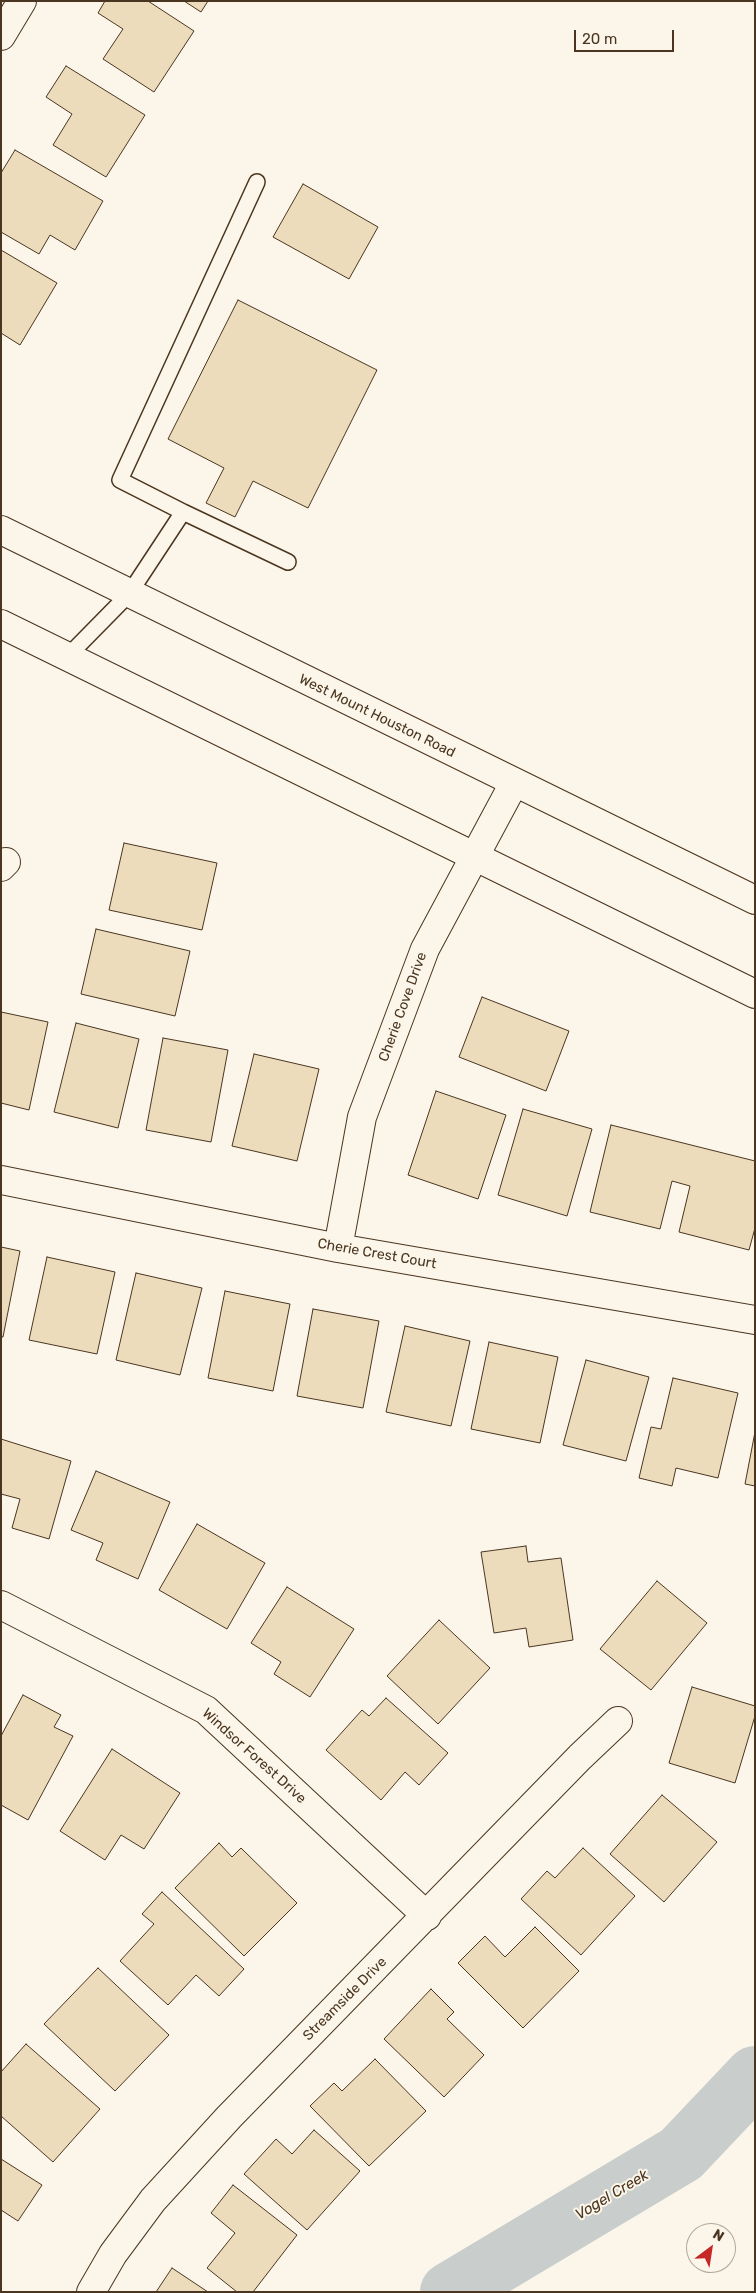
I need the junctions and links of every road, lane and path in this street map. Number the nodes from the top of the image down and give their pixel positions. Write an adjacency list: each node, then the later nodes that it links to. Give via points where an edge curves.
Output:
1 (22, 1): 2 (street)
2 (1, 36)
3 (257, 182): 4 (lane, via 120,480)
4 (183, 512): 6 (lane); 7 (lane)
5 (1, 530): 7 (street, West Mount Houston Road)
6 (288, 562)
7 (128, 594): 9 (lane); 10 (street, West Mount Houston Road)
8 (1, 624): 9 (street)
9 (67, 657): 11 (street)
10 (514, 783): 11 (street, Cherie Cove Drive); 12 (street, West Mount Houston Road)
11 (474, 857): 13 (street); 15 (street, Cherie Cove Drive, via 425,949 362,1117)
12 (755, 900)
13 (755, 994)
14 (1, 1180): 15 (street, Cherie Crest Court)
15 (338, 1248): 16 (street, Cherie Crest Court)
16 (755, 1320)
17 (1, 1605): 19 (street, Windsor Forest Drive, via 206,1710)
18 (618, 1721): 19 (street, Streamside Drive)
19 (427, 1916): 20 (street, Streamside Drive, via 229,2117 153,2200)
20 (90, 2292)

